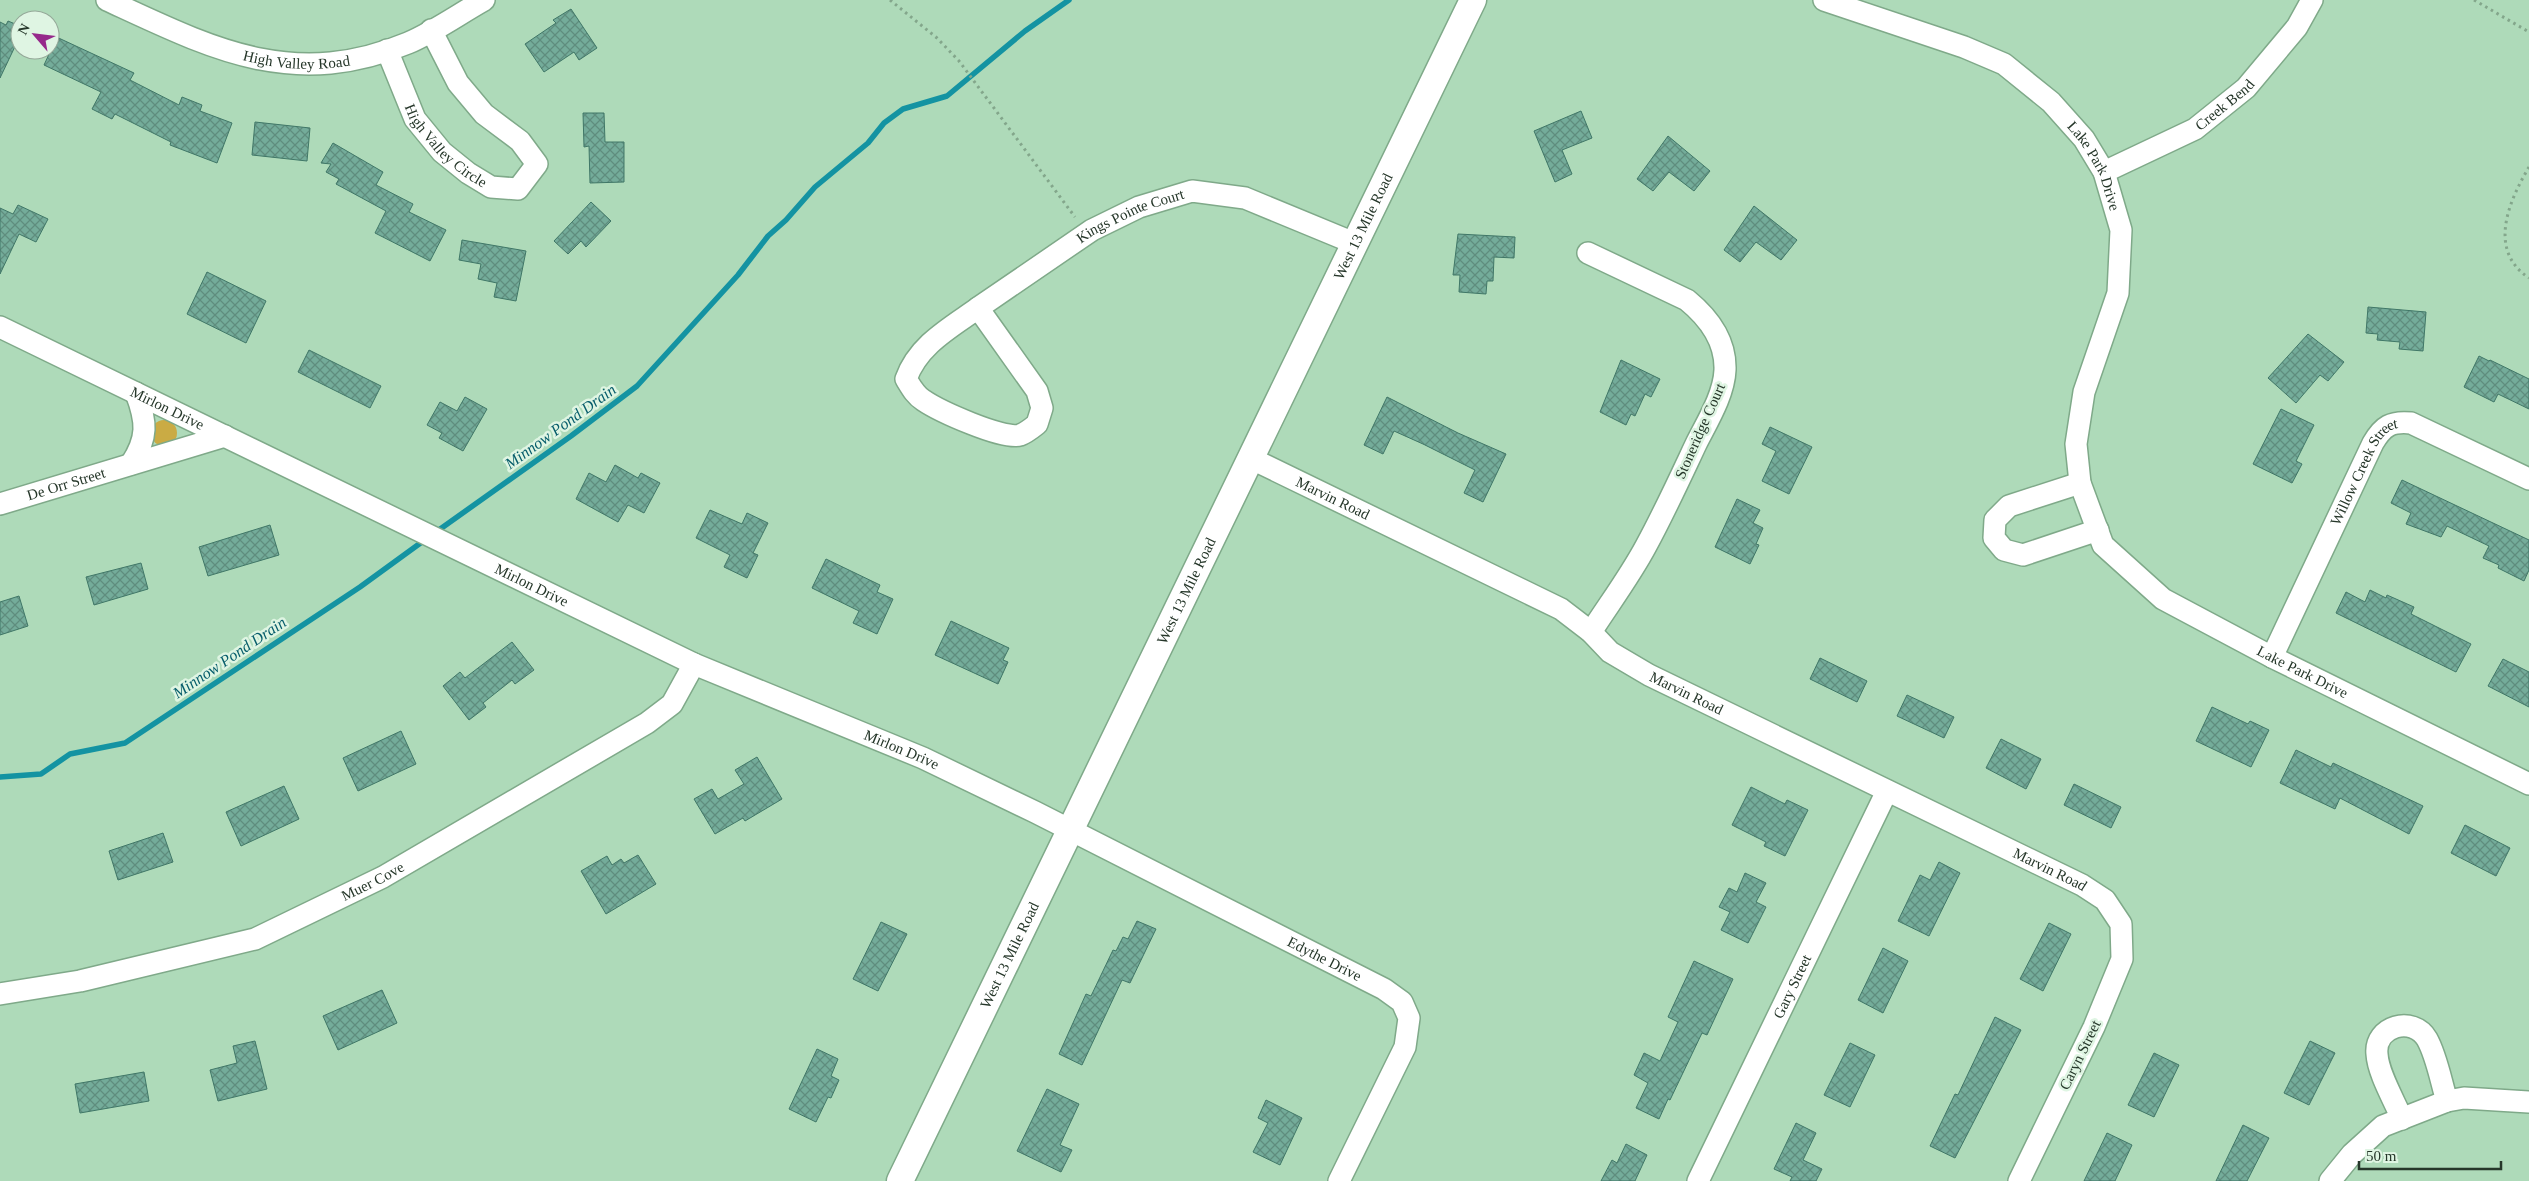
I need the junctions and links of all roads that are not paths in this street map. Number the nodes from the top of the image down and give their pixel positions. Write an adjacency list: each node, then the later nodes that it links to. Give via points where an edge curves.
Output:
1 (107, 0): 7 (street, High Valley Road, via 200,43 253,59 299,64 342,62)
2 (484, 0): 6 (street, High Valley Road)
3 (1472, 0): 9 (street, West 13 Mile Road)
4 (1824, 0): 8 (street, Lake Park Drive, via 1964,47 2004,64 2051,102 2084,139)
5 (2312, 0): 8 (street, Creek Bend, via 2297,26 2246,88 2195,128)
6 (431, 30): 7 (street, High Valley Road, via 409,43); 7 (street, High Valley Circle, via 458,82 484,114 520,141 537,164 518,189 491,187 442,152 415,119)
7 (387, 50)
8 (2104, 172): 18 (street, Lake Park Drive, via 2121,230 2118,293 2084,392 2076,444)
9 (1354, 243): 11 (street, Kings Pointe Court, via 1245,198 1192,191 1139,207 1087,234); 15 (street, West 13 Mile Road)
10 (1588, 252): 21 (street, Stoneridge Court, via 1672,291 1701,311 1716,331 1723,350 1725,370 1724,381 1706,424 1646,547)
11 (978, 308): 11 (street, Kings Pointe Court, via 920,354 906,379 924,401 1005,435 1020,435 1037,424 1042,408 1037,391)
12 (0, 327): 13 (street, Mirlon Drive)
13 (136, 393): 14 (street, Mirlon Drive); 16 (street, via 145,421 141,444)
14 (225, 436): 16 (street, De Orr Street); 23 (street, Mirlon Drive)
15 (1250, 458): 21 (street, Marvin Road, via 1561,609); 26 (street, West 13 Mile Road)
16 (131, 464): 19 (street, De Orr Street)
17 (2529, 479): 22 (street, Willow Creek Street, via 2411,423 2389,424 2380,430)
18 (2080, 482): 20 (street, Lake Park Drive); 20 (street, via 2009,506 1995,520 1994,538 2004,550 2023,555)
19 (0, 504)
20 (2098, 530): 22 (street, Lake Park Drive, via 2103,545 2163,600)
21 (1591, 632): 25 (street, Marvin Road, via 1610,652 1648,675)
22 (2272, 657): 24 (street, Lake Park Drive)
23 (694, 664): 26 (street, Mirlon Drive, via 923,758); 28 (street, Muer Cove, via 672,704 646,723 383,877 255,938 80,981)
24 (2529, 784)
25 (1887, 791): 27 (street, Marvin Road, via 2082,885 2105,900); 34 (street, Gary Street)
26 (1071, 830): 32 (street, West 13 Mile Road); 33 (street, Edythe Drive, via 1384,989 1402,1002 1409,1018 1405,1047)
27 (2121, 924): 35 (street, Caryn Street, via 2122,959 2109,994)
28 (0, 994)
29 (2447, 1101): 30 (street, via 2464,1098); 31 (street); 31 (street, via 2427,1039 2414,1027 2397,1026 2382,1036 2376,1053)
30 (2529, 1102)
31 (2402, 1119): 36 (street, via 2383,1126 2352,1154)
32 (900, 1181)
33 (1339, 1181)
34 (1698, 1181)
35 (2019, 1181)
36 (2330, 1181)

